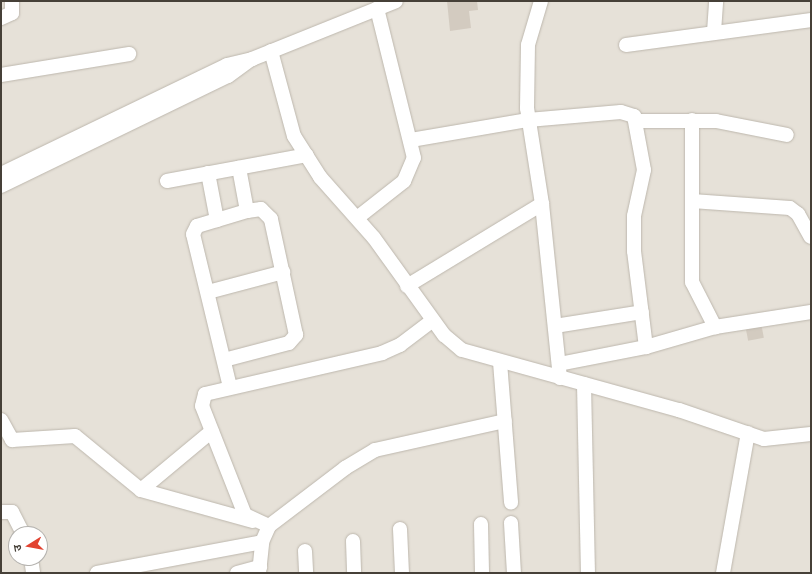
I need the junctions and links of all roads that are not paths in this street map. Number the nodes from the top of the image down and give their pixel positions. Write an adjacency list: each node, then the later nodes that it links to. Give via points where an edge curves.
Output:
1 (12, 1): 6 (street, via 12,13)
2 (396, 1): 5 (street)
3 (541, 1): 14 (street, via 528,45)
4 (716, 1): 8 (street)
5 (377, 8): 10 (street); 18 (street)
6 (1, 18)
7 (811, 20): 8 (street)
8 (714, 32): 9 (street)
9 (626, 45)
10 (271, 52): 12 (street); 19 (street, via 294,136)
11 (129, 54): 13 (street)
12 (252, 59): 22 (street, via 227,64); 24 (street, via 228,76)
13 (1, 75)
14 (528, 120): 16 (street, via 627,111); 18 (street); 26 (street)
15 (692, 120): 16 (street); 17 (street, via 744,125); 25 (street)
16 (637, 121): 34 (street, via 644,176 634,216 634,251)
17 (787, 135)
18 (411, 140): 28 (street, via 414,158 410,175)
19 (307, 155): 20 (street); 28 (street)
20 (239, 168): 21 (street); 27 (street)
21 (208, 173): 23 (street); 29 (street)
22 (1, 174)
23 (167, 181)
24 (1, 186)
25 (692, 201): 30 (street, via 790,208 798,214); 38 (street, via 692,282)
26 (542, 204): 32 (street); 37 (street)
27 (247, 211): 29 (street); 31 (street, via 261,209 268,213)
28 (357, 218): 32 (street)
29 (217, 220): 33 (street, via 194,230)
30 (811, 237)
31 (283, 272): 33 (street); 40 (street, via 296,332 294,339)
32 (407, 286): 36 (street)
33 (208, 292): 40 (street)
34 (642, 312): 37 (street); 39 (street)
35 (811, 312): 38 (street)
36 (433, 320): 41 (street, via 462,350); 44 (street, via 382,353)
37 (555, 326): 42 (street)
38 (715, 327): 39 (street)
39 (646, 347): 42 (street)
40 (224, 360): 44 (street)
41 (500, 362): 42 (street); 46 (street)
42 (560, 371): 43 (street)
43 (584, 384): 48 (street); 71 (street)
44 (230, 387): 47 (street, via 209,392 204,398 202,406)
45 (1, 420): 50 (street)
46 (505, 421): 52 (street); 58 (street, via 374,450 345,468)
47 (212, 431): 51 (street); 54 (street, via 245,515)
48 (748, 433): 49 (street, via 782,440); 72 (street)
49 (811, 434)
50 (6, 440): 51 (street, via 75,436)
51 (141, 490): 54 (street)
52 (511, 503)
53 (1, 512): 57 (street, via 12,512)
54 (253, 522): 58 (street)
55 (511, 523): 70 (street)
56 (481, 524): 69 (street)
57 (19, 526)
58 (270, 526): 61 (street)
59 (400, 529): 68 (street)
60 (353, 541): 67 (street)
61 (262, 542): 63 (street); 64 (street)
62 (305, 551): 66 (street)
63 (260, 570): 65 (street)
64 (97, 573)
65 (237, 573)
66 (306, 573)
67 (354, 573)
68 (402, 573)
69 (482, 573)
70 (514, 573)
71 (588, 573)
72 (723, 573)

